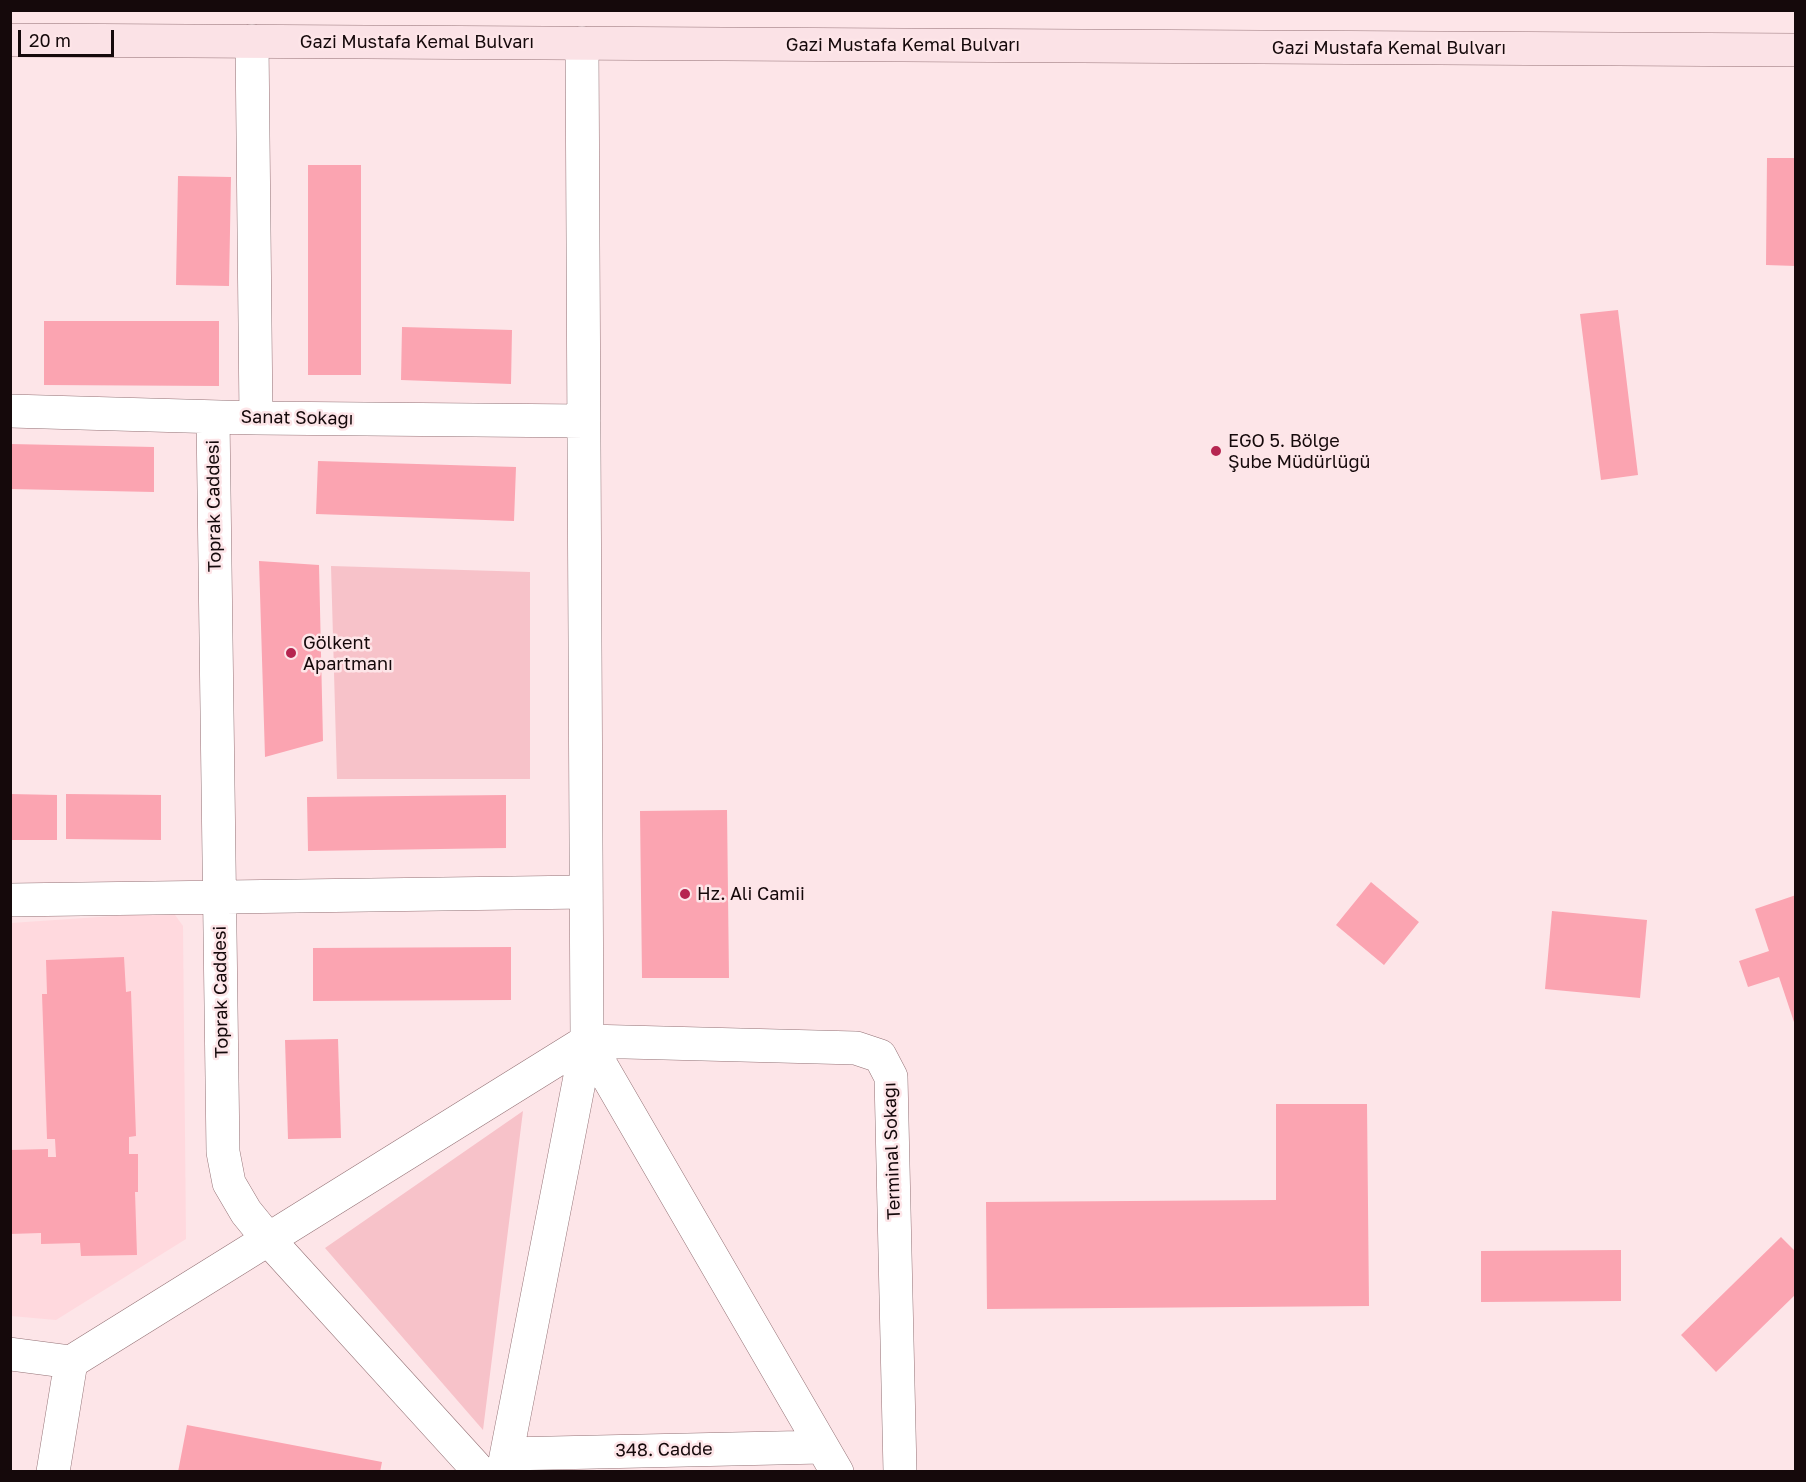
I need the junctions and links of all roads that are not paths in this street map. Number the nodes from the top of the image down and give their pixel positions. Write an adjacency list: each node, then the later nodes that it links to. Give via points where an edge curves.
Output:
1 (10, 40): 2 (main road, Gazi Mustafa Kemal Bulvarı)
2 (252, 41): 3 (main road, Gazi Mustafa Kemal Bulvarı); 7 (street)
3 (582, 43): 4 (main road, Gazi Mustafa Kemal Bulvarı); 8 (street)
4 (1796, 50)
5 (10, 411): 6 (street, Sanat Sokağı)
6 (213, 417): 7 (street, Sanat Sokağı); 10 (street, Toprak Caddesi)
7 (256, 418): 8 (street, Sanat Sokağı)
8 (584, 421): 9 (street)
9 (586, 892): 10 (street); 12 (street)
10 (219, 896): 11 (street); 13 (street, Toprak Caddesi, via 223,1152 230,1183 246,1212)
11 (10, 900)
12 (587, 1041): 13 (street); 16 (street); 17 (street); 20 (street, Terminal Sokağı, via 856,1048 880,1056 891,1077)
13 (268, 1239): 15 (street); 19 (street, Toprak Caddesi)
14 (10, 1354): 15 (street)
15 (71, 1362): 18 (street)
16 (829, 1459): 17 (street, 348. Cadde)
17 (505, 1463)
18 (53, 1472)
19 (480, 1472)
20 (900, 1472)

